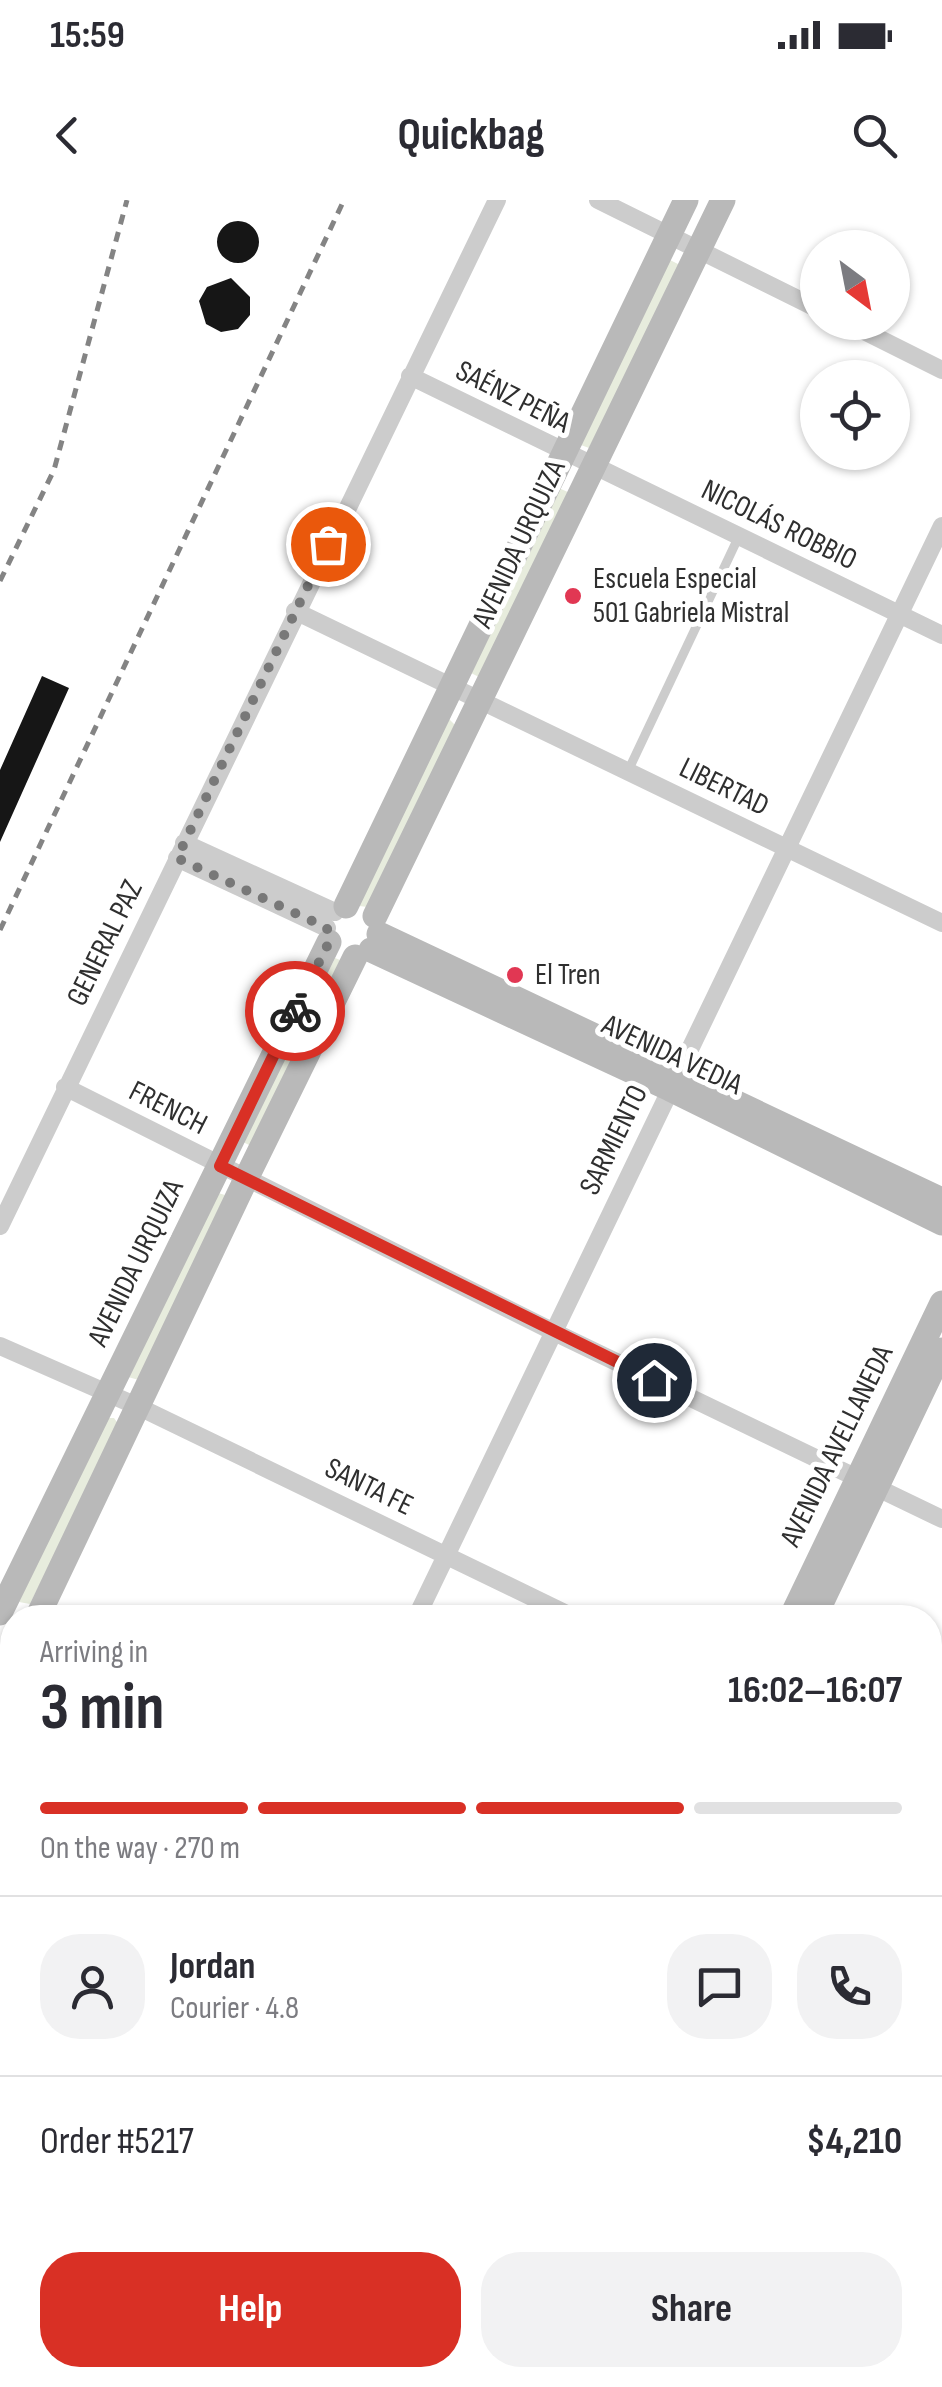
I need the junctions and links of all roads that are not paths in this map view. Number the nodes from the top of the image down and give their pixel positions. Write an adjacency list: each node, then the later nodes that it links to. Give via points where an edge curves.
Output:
1 (497, 200): 10 (street, GENERAL PAZ)
2 (598, 200): 5 (street)
3 (686, 200): 5 (main road, AVENIDA URQUIZA)
4 (723, 200): 6 (main road, AVENIDA URQUIZA)
5 (668, 236): 6 (street); 11 (main road, AVENIDA URQUIZA)
6 (699, 250): 7 (street); 12 (main road, AVENIDA URQUIZA)
7 (800, 299)
8 (882, 340): 9 (street)
9 (942, 370)
10 (410, 376): 11 (street, SAÉNZ PEÑA); 15 (street, GENERAL PAZ)
11 (565, 454): 12 (street, SAÉNZ PEÑA); 18 (main road, AVENIDA URQUIZA)
12 (592, 466): 14 (street, NICOLÁS ROBBIO); 19 (main road, AVENIDA URQUIZA)
13 (942, 526): 16 (street, SARMIENTO)
14 (739, 536): 16 (street, NICOLÁS ROBBIO); 20 (lane)
15 (296, 612): 18 (street, LIBERTAD); 22 (street, GENERAL PAZ)
16 (900, 614): 17 (street, NICOLÁS ROBBIO); 21 (street, SARMIENTO)
17 (942, 635)
18 (451, 685): 19 (street, LIBERTAD); 23 (main road, AVENIDA URQUIZA)
19 (481, 700): 20 (street, LIBERTAD); 25 (main road, AVENIDA URQUIZA)
20 (628, 771): 21 (street, LIBERTAD)
21 (786, 848): 24 (street, LIBERTAD); 26 (street, SARMIENTO)
22 (180, 850): 23 (street); 27 (street, GENERAL PAZ)
23 (334, 922): 25 (main road, via 340,954); 25 (main road, via 360,905); 28 (main road, AVENIDA URQUIZA)
24 (942, 923)
25 (370, 939): 26 (main road, AVENIDA VEDIA); 29 (main road, AVENIDA URQUIZA)
26 (674, 1081): 30 (main road, AVENIDA VEDIA); 31 (main road, AVENIDA VEDIA); 34 (street, SARMIENTO)
27 (66, 1087): 28 (street, FRENCH); 32 (street, GENERAL PAZ)
28 (220, 1166): 29 (street, FRENCH); 37 (main road, AVENIDA URQUIZA)
29 (246, 1179): 34 (street, FRENCH); 38 (main road, AVENIDA URQUIZA)
30 (942, 1200)
31 (942, 1223)
32 (0, 1226)
33 (942, 1303): 39 (main road, AVENIDA AVELLANEDA)
34 (552, 1331): 39 (street, FRENCH); 41 (street, SARMIENTO)
35 (0, 1346): 37 (street, SANTA FE)
36 (942, 1350): 39 (main road, AVENIDA AVELLANEDA)
37 (108, 1393): 38 (street, SANTA FE); 42 (main road, AVENIDA URQUIZA)
38 (139, 1407): 41 (street, SANTA FE); 43 (main road, AVENIDA URQUIZA)
39 (866, 1482): 40 (street, FRENCH); 46 (main road, AVENIDA AVELLANEDA); 47 (main road, AVENIDA AVELLANEDA)
40 (942, 1519)
41 (446, 1555): 44 (street, SARMIENTO); 45 (street, SANTA FE)
42 (4, 1605)
43 (43, 1605)
44 (422, 1605)
45 (548, 1605)
46 (798, 1605)
47 (819, 1605)

